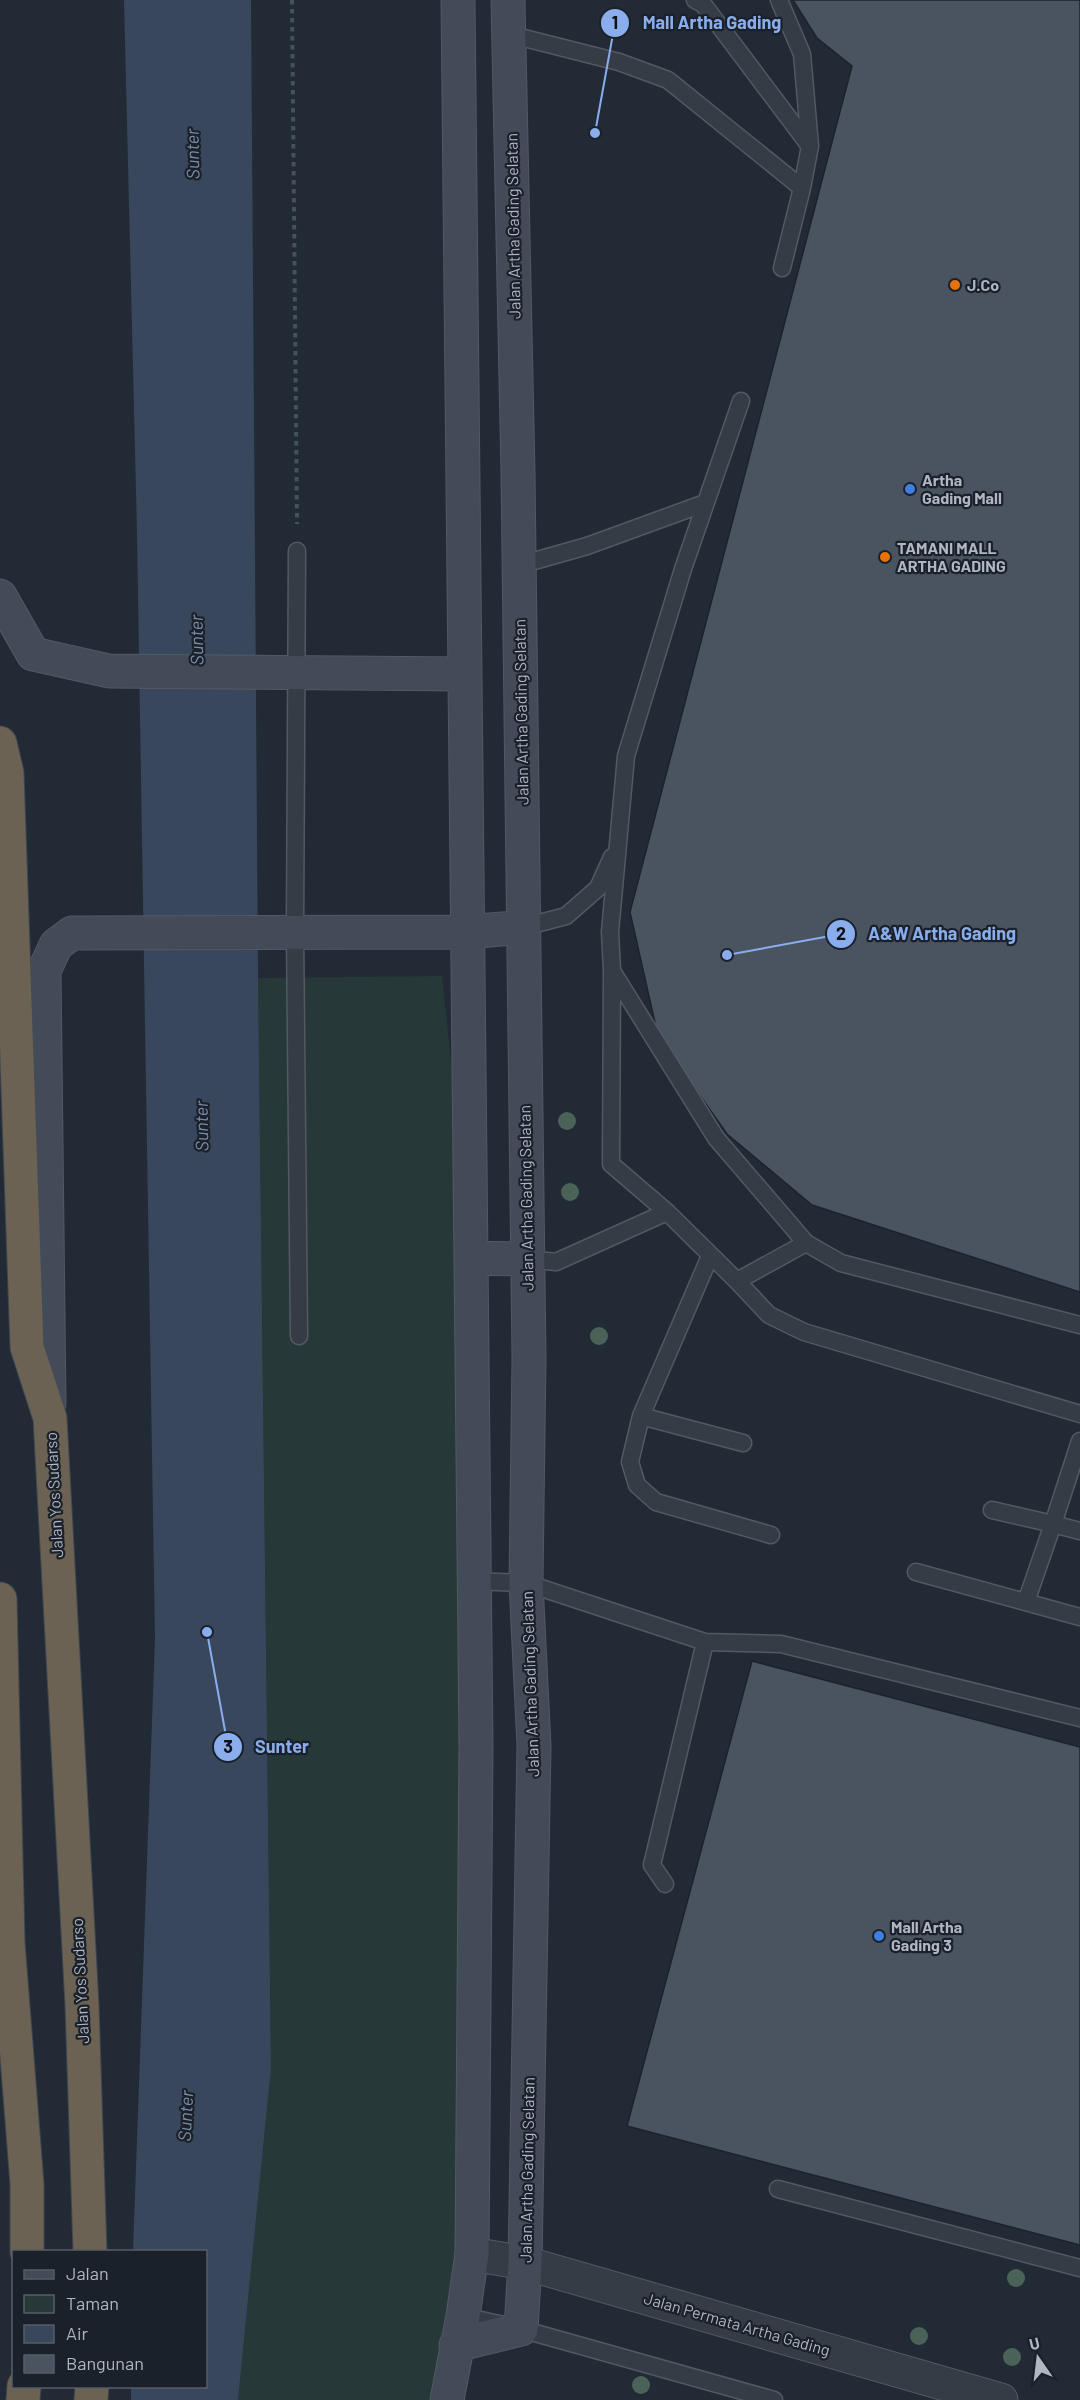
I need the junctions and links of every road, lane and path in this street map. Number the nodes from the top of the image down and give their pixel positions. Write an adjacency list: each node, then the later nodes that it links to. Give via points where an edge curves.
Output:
1 (292, 0): 12 (path)
2 (508, 0): 6 (street, Jalan Artha Gading Selatan)
3 (695, 0): 7 (lane, via 703,4)
4 (779, 0): 7 (lane, via 802,54)
5 (458, 14): 6 (street); 16 (street)
6 (508, 33): 8 (lane, via 619,62 668,80); 13 (street, Jalan Artha Gading Selatan)
7 (810, 146): 8 (lane)
8 (802, 188): 9 (lane)
9 (782, 268)
10 (741, 401): 11 (lane)
11 (705, 503): 13 (lane, via 587,546); 18 (lane, via 626,756)
12 (297, 551): 15 (lane)
13 (520, 565): 19 (street, Jalan Artha Gading Selatan)
14 (0, 596): 15 (street, via 33,654 109,671)
15 (311, 673): 16 (street); 21 (lane)
16 (455, 674): 20 (street)
17 (0, 743): 33 (highway, Jalan Yos Sudarso, via 7,773 27,1347)
18 (617, 845): 19 (lane, via 598,888 566,916); 22 (lane, via 610,932)
19 (524, 927): 20 (street); 27 (street, Jalan Artha Gading Selatan)
20 (452, 932): 21 (street); 26 (street)
21 (301, 933): 30 (lane); 33 (street, via 72,933 56,945 44,971)
22 (612, 971): 23 (lane, via 611,1164); 24 (lane, via 716,1138)
23 (667, 1212): 25 (lane); 27 (lane, via 556,1262)
24 (806, 1243): 28 (lane); 29 (lane, via 841,1263)
25 (710, 1256): 28 (lane); 32 (lane)
26 (472, 1258): 27 (street); 41 (street)
27 (527, 1259): 42 (street, Jalan Artha Gading Selatan)
28 (737, 1281): 31 (lane, via 769,1316 804,1332)
29 (1080, 1325)
30 (300, 1336)
31 (1080, 1414)
32 (641, 1416): 35 (lane); 39 (lane, via 630,1462 637,1485 656,1502)
33 (50, 1418): 54 (highway, Jalan Yos Sudarso, via 82,2005)
34 (1080, 1441): 37 (lane)
35 (742, 1443)
36 (992, 1510): 37 (lane)
37 (1053, 1524): 38 (lane); 44 (lane)
38 (1080, 1531)
39 (771, 1535)
40 (916, 1572): 44 (lane)
41 (473, 1581): 42 (lane); 55 (street, via 476,1745)
42 (526, 1583): 46 (lane); 56 (street, Jalan Artha Gading Selatan, via 534,1746)
43 (0, 1599): 49 (highway)
44 (1026, 1602): 45 (lane)
45 (1080, 1617)
46 (705, 1642): 47 (lane, via 781,1644); 48 (lane, via 652,1865)
47 (1080, 1718)
48 (665, 1884)
49 (8, 1943): 50 (lane); 51 (highway); 53 (highway, via 27,2184)
50 (0, 1990)
51 (0, 2024)
52 (778, 2189): 57 (lane)
53 (27, 2250)
54 (90, 2250)
55 (472, 2254): 56 (street, Jalan Permata Artha Gading); 59 (street)
56 (525, 2263): 58 (street, Jalan Artha Gading Selatan); 62 (street, Jalan Permata Artha Gading)
57 (1080, 2268)
58 (521, 2329): 59 (street); 61 (lane)
59 (460, 2331): 60 (street)
60 (447, 2400)
61 (774, 2400)
62 (1001, 2400)

